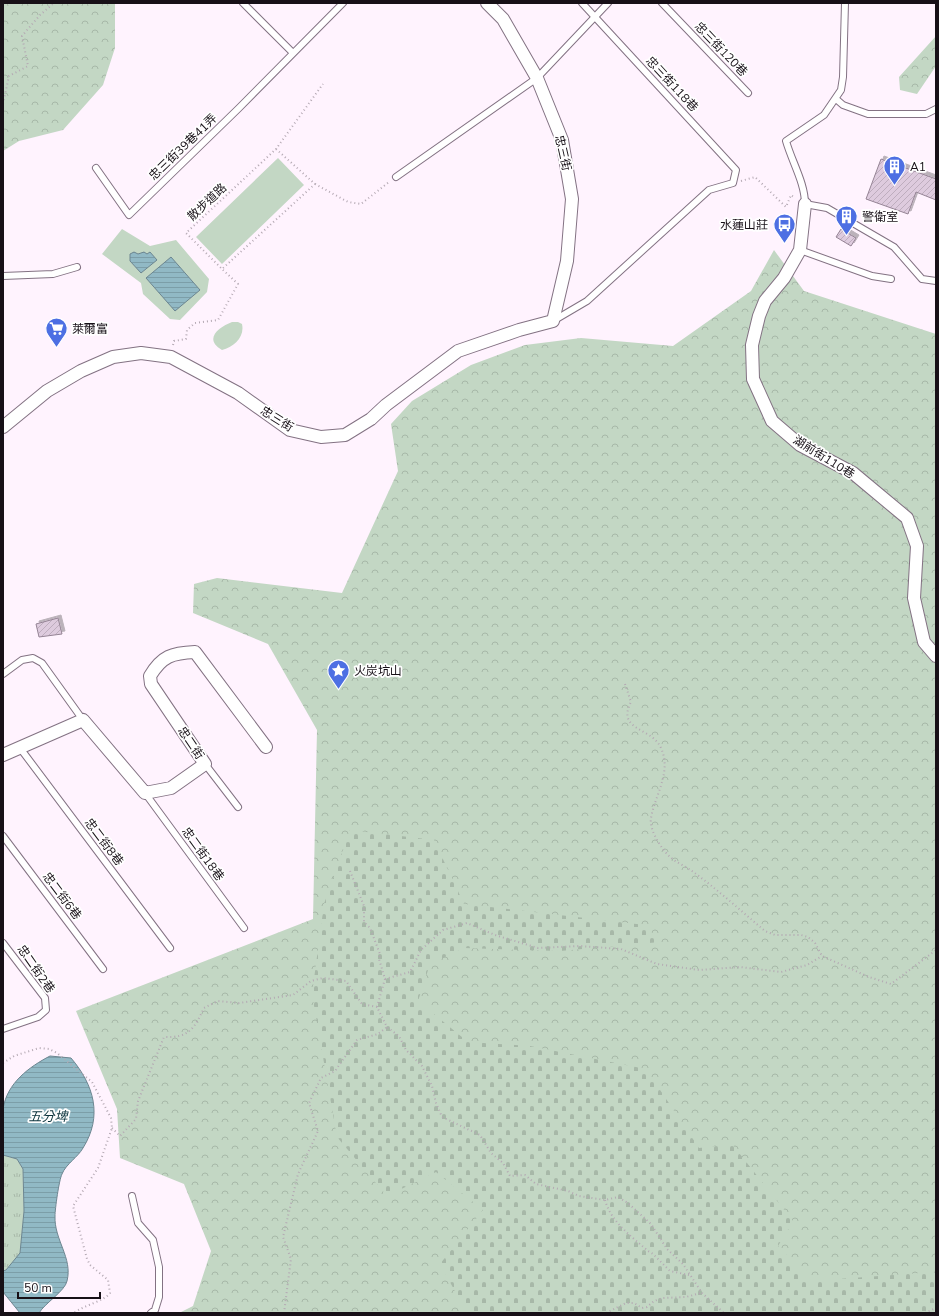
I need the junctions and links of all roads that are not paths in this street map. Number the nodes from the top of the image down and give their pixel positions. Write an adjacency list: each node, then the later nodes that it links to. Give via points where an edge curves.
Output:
1 (243, 3): 9 (lane)
2 (343, 3): 9 (lane)
3 (487, 3): 10 (street, 忠三街, via 503,19)
4 (582, 3): 8 (lane, 忠三街118巷)
5 (608, 3): 8 (lane)
6 (662, 3): 11 (lane, 忠三街120巷)
7 (845, 3): 12 (lane, via 843,77 841,90)
8 (595, 17): 10 (lane); 16 (lane, 忠三街118巷, via 736,170)
9 (293, 53): 14 (lane, 忠三街39巷41弄, via 129,215)
10 (538, 78): 15 (lane); 23 (street, 忠三街, via 562,140 572,199 567,262)
11 (748, 93)
12 (836, 99): 13 (lane, via 843,105 868,114 926,114); 17 (lane, via 824,115 786,141 805,192)
13 (936, 109)
14 (96, 168)
15 (396, 177)
16 (734, 183): 23 (lane, 忠三街, via 709,190 587,301)
17 (805, 204): 18 (street, 湖前街110巷); 22 (lane, via 827,208 894,247 922,279)
18 (800, 250): 21 (lane, via 872,276); 25 (street, 湖前街110巷, via 784,278 765,301 759,316 752,345 753,379 772,421 800,445 852,473 907,518 917,546 914,598 924,642)
19 (77, 267): 20 (lane, via 53,274)
20 (3, 276)
21 (891, 279)
22 (936, 281)
23 (553, 321): 24 (street, 忠三街, via 458,351 386,404 371,419 345,435 321,437 290,430 238,393 171,356 141,353 113,357 81,371 46,391)
24 (3, 427)
25 (936, 656)
26 (3, 674): 27 (lane, via 22,660 33,658 42,663)
27 (83, 720): 29 (street); 32 (street)
28 (266, 747): 31 (street, 忠二街, via 195,652 176,653 163,659 154,668 150,676 151,684)
29 (20, 748): 30 (street); 37 (lane, 忠二街8巷)
30 (3, 755)
31 (205, 764): 32 (street, 忠二街, via 171,788); 33 (lane)
32 (145, 793): 35 (lane, 忠二街18巷)
33 (238, 807)
34 (3, 836): 38 (lane, 忠二街6巷)
35 (244, 928)
36 (3, 943): 39 (lane, 忠二街2巷, via 45,998 46,1010 38,1017)
37 (170, 948)
38 (103, 969)
39 (3, 1029)
40 (132, 1196): 41 (lane, via 138,1223 153,1240 159,1267 159,1297 155,1310)
41 (151, 1313)

